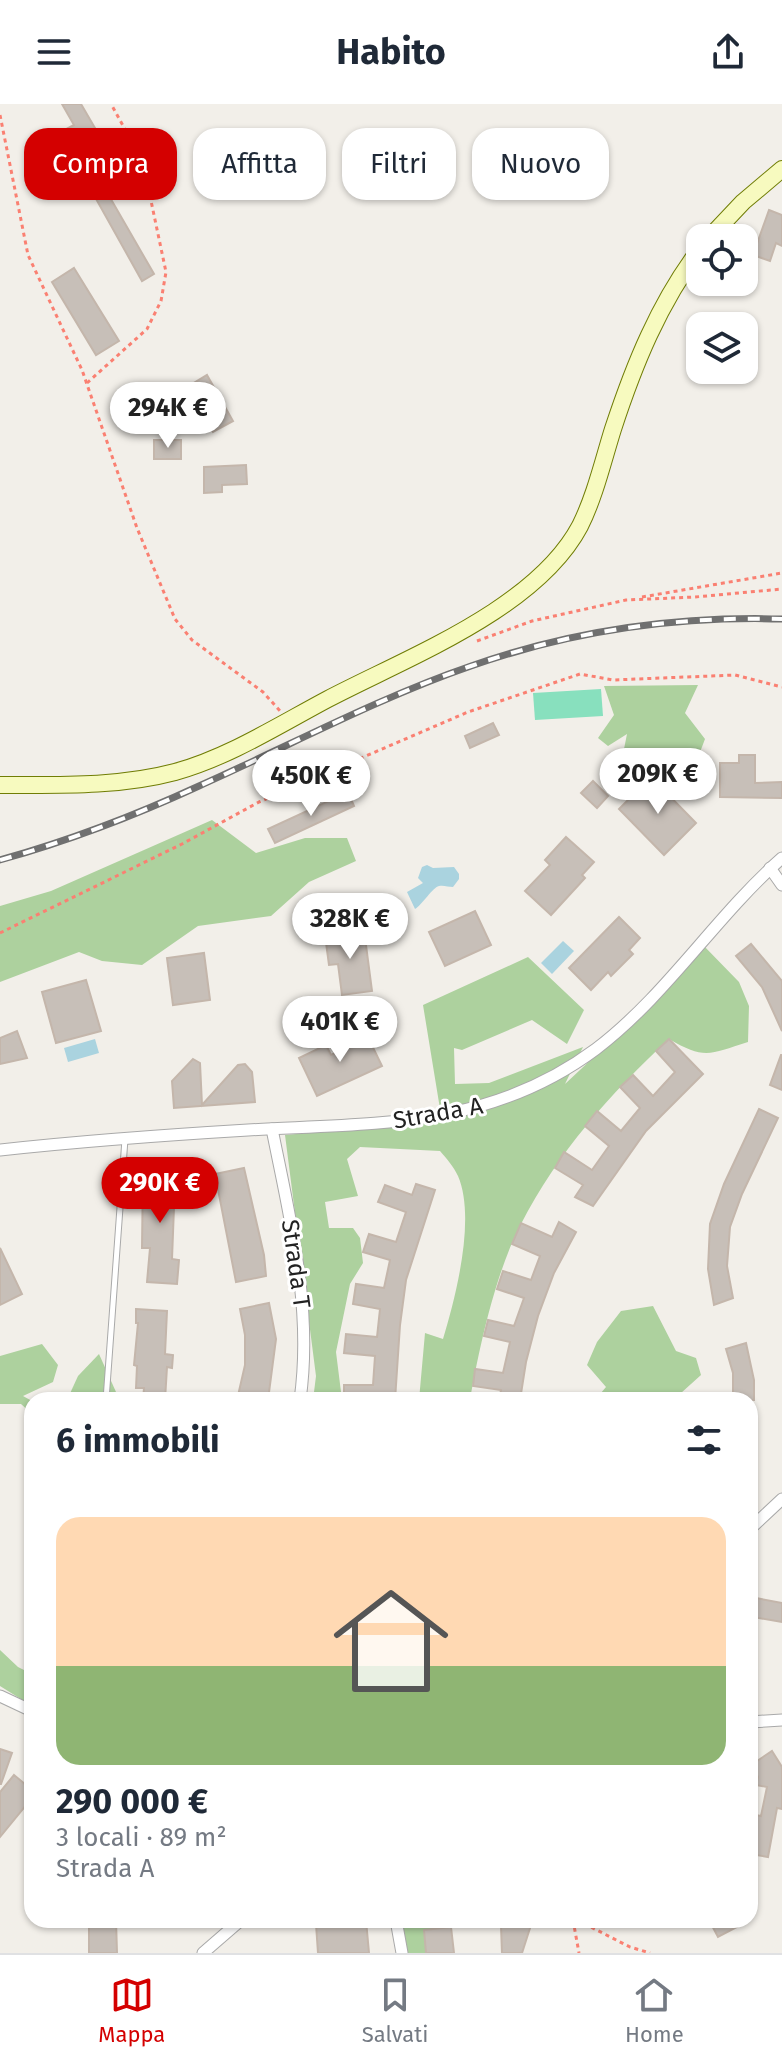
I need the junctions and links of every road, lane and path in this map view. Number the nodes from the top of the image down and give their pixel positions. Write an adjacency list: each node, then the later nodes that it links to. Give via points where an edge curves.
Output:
1 (111, 104): 6 (path, via 142,164 166,272 161,301 147,329)
2 (0, 115): 6 (path, via 28,255)
3 (782, 169): 4 (main road)
4 (722, 224)
5 (686, 270): 12 (main road, via 639,353 593,496 579,528 558,555 488,617)
6 (87, 383): 12 (path, via 175,619 192,640 263,692)
7 (782, 573): 9 (path)
8 (782, 589): 9 (path)
9 (626, 600): 10 (path, via 532,621)
10 (476, 641)
11 (782, 687): 17 (path, via 735,675 613,680 580,674 468,712 259,802)
12 (288, 720): 13 (main road, via 210,760 162,775)
13 (0, 785)
14 (782, 858): 15 (street, Strada A)
15 (770, 868): 16 (street); 18 (street, Strada A, via 630,1021 544,1082 445,1116)
16 (782, 885)
17 (0, 933)
18 (272, 1129): 19 (street, Strada A); 22 (street, Strada T, via 304,1309)
19 (125, 1139): 20 (street, Strada A); 21 (lane)
20 (0, 1150)
21 (107, 1392)
22 (301, 1392)
23 (782, 1499): 24 (street)
24 (758, 1522)
25 (0, 1696): 26 (street)
26 (24, 1707)
27 (782, 1720): 28 (street)
28 (758, 1722)
29 (230, 1928): 33 (street)
30 (397, 1928): 34 (street)
31 (576, 1928): 35 (path)
32 (591, 1928): 36 (path)
33 (203, 1953)
34 (402, 1953)
35 (579, 1953)
36 (650, 1953)

